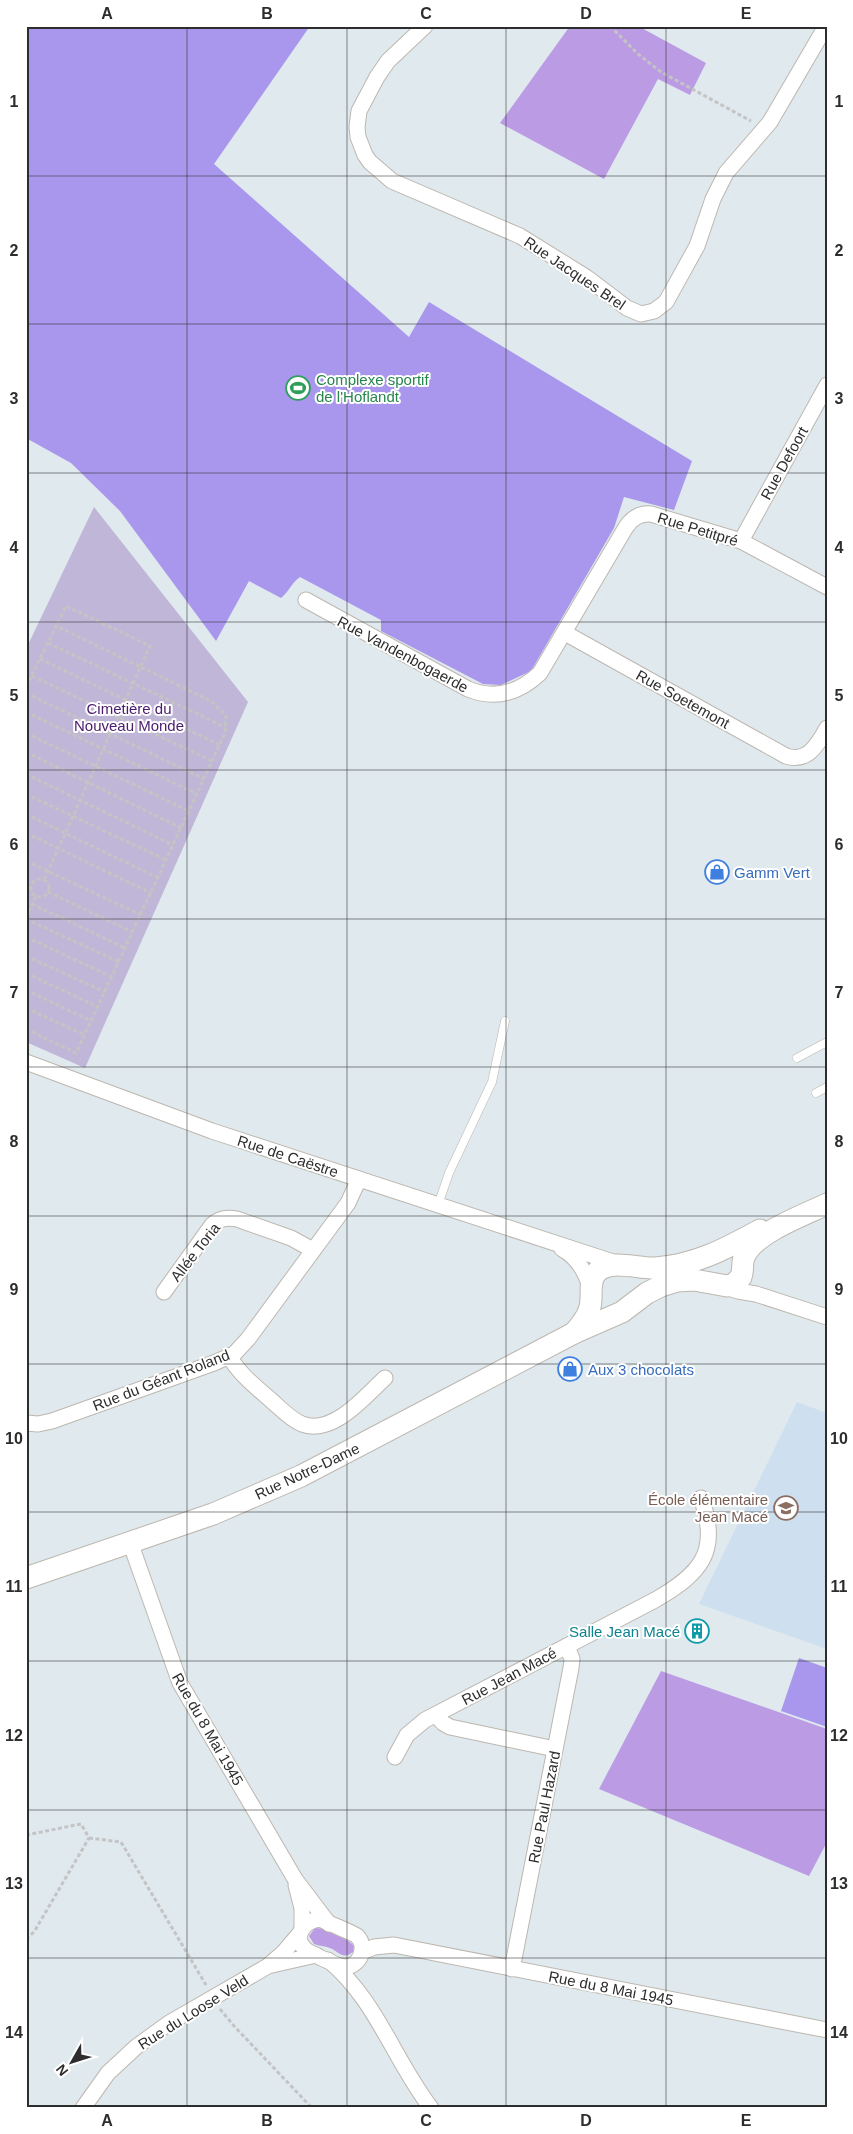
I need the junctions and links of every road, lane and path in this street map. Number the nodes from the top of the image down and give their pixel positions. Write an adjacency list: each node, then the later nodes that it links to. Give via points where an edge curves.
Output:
1 (425, 26): 4 (street, Rue Jacques Brel, via 388,61 363,102 357,127 361,146 370,162 392,181 534,244 637,313 654,312 666,302 697,246 722,180 731,165)
2 (610, 26): 4 (path, via 662,72)
3 (826, 26): 4 (street, Rue Jacques Brel)
4 (765, 128)
5 (827, 385): 6 (street, Rue Defoort)
6 (741, 541): 7 (street, Rue Petitpré); 10 (street, Rue Petitpré, via 651,514 637,516 626,527)
7 (827, 587)
8 (306, 600): 10 (street, Rue Vandenbogaerde, via 445,677 485,695 515,691 534,679)
9 (56, 626): 11 (path); 13 (path); 13 (path, via 66,606 150,646)
10 (565, 633): 22 (street, Rue Soetemont, via 792,758 803,756 818,745)
11 (48, 643): 12 (path); 15 (path)
12 (40, 659): 14 (path); 18 (path)
13 (141, 666): 15 (path); 21 (path, via 212,700 226,716)
14 (32, 676): 16 (path); 20 (path)
15 (134, 682): 18 (path); 21 (path)
16 (26, 687)
17 (26, 693): 24 (path)
18 (126, 699): 20 (path); 25 (path)
19 (26, 712): 26 (path)
20 (118, 715): 24 (path); 28 (path)
21 (225, 728): 25 (path)
22 (827, 728)
23 (26, 733): 29 (path)
24 (110, 733): 26 (path); 31 (path)
25 (220, 745): 28 (path)
26 (103, 749): 29 (path); 34 (path)
27 (26, 752): 32 (path)
28 (212, 761): 31 (path)
29 (96, 765): 32 (path); 36 (path)
30 (26, 774): 35 (path)
31 (204, 779): 34 (path)
32 (88, 782): 35 (path); 39 (path)
33 (26, 794): 38 (path)
34 (197, 794): 36 (path)
35 (80, 800): 38 (path); 42 (path)
36 (189, 810): 39 (path)
37 (26, 814): 41 (path)
38 (73, 816): 41 (path); 44 (path)
39 (181, 828): 42 (path)
40 (26, 833): 43 (path)
41 (65, 833): 43 (path); 47 (path)
42 (173, 845): 44 (path)
43 (58, 848): 46 (path); 52 (path)
44 (166, 860): 47 (path)
45 (26, 861): 46 (path)
46 (48, 871): 48 (path); 56 (path)
47 (158, 878): 52 (path)
48 (44, 880): 50 (path, via 36,880); 51 (path, via 48,884)
49 (26, 882): 50 (path)
50 (32, 884): 53 (path, via 31,889)
51 (48, 892): 53 (path, via 41,897); 58 (path)
52 (151, 893): 56 (path)
53 (36, 896): 55 (path)
54 (26, 901): 55 (path)
55 (32, 904): 57 (path); 60 (path)
56 (140, 915): 58 (path)
57 (26, 918): 62 (path)
58 (132, 932): 60 (path)
59 (26, 937): 64 (path)
60 (125, 948): 62 (path)
61 (26, 956): 66 (path)
62 (119, 962): 64 (path)
63 (26, 974): 67 (path)
64 (112, 977): 66 (path)
65 (26, 990): 70 (path)
66 (104, 992): 67 (path)
67 (98, 1007): 70 (path)
68 (26, 1008): 72 (path)
69 (504, 1020): 81 (lane, via 492,1082 449,1173)
70 (91, 1021): 72 (path)
71 (26, 1029): 72 (path, via 76,1053)
72 (85, 1035)
73 (827, 1042): 74 (lane)
74 (797, 1058)
75 (26, 1062): 78 (street, Rue de Caëstre, via 145,1107)
76 (827, 1087): 77 (lane)
77 (816, 1093)
78 (359, 1179): 81 (street, Rue de Caëstre); 83 (street, Rue du Géant Roland, via 348,1203)
79 (827, 1195): 84 (main road, Rue Notre-Dame)
80 (827, 1204): 86 (main road, via 762,1238 745,1254)
81 (438, 1205): 82 (street, Rue de Caëstre)
82 (552, 1243): 85 (street, Rue de Caëstre); 88 (street, Rue de Caëstre, via 578,1261)
83 (313, 1250): 89 (street, Allée Toria, via 291,1238 224,1218 212,1225); 94 (street, Rue du Géant Roland, via 244,1344)
84 (720, 1250): 85 (main road, Rue Notre-Dame, via 701,1260 676,1266); 86 (main road, via 732,1251 740,1257)
85 (624, 1266): 88 (main road, Rue Notre-Dame, via 603,1268 595,1274)
86 (743, 1268): 87 (main road, via 740,1279 734,1284); 90 (street, via 748,1286)
87 (719, 1285): 90 (street); 91 (main road, Rue Notre-Dame, via 694,1280 668,1284 647,1293)
88 (591, 1291): 91 (main road, via 601,1309); 93 (main road, Rue Notre-Dame, via 588,1314)
89 (164, 1292)
90 (756, 1294): 92 (street)
91 (617, 1313): 93 (main road, Rue Notre-Dame)
92 (827, 1317)
93 (574, 1333): 98 (main road, Rue Notre-Dame, via 301,1476 214,1514)
94 (230, 1356): 95 (street, via 240,1372 291,1417 311,1426 338,1418); 96 (street, Rue du Géant Roland, via 52,1421)
95 (385, 1378)
96 (26, 1423)
97 (701, 1498): 100 (street, Rue Jean Macé, via 710,1527 708,1541 704,1555 688,1580)
98 (130, 1542): 99 (main road, Rue Notre-Dame); 106 (street, Rue du 8 Mai 1945, via 175,1674)
99 (26, 1578)
100 (567, 1646): 101 (street, Rue Jean Macé); 102 (street, Rue Paul Hazard, via 572,1664)
101 (436, 1715): 102 (street, Rue Jean Macé, via 450,1727); 103 (street, Rue Jean Macé, via 407,1735)
102 (555, 1749): 115 (street, Rue Paul Hazard)
103 (395, 1757)
104 (26, 1835): 105 (path, via 81,1824)
105 (89, 1838): 110 (path, via 34,1932); 117 (path, via 122,1842)
106 (295, 1879): 107 (street, Rue du 8 Mai 1945); 108 (street, Rue du 8 Mai 1945, via 302,1908)
107 (329, 1924): 108 (street, via 312,1920); 109 (street, Rue du 8 Mai 1945)
108 (301, 1931): 113 (street, via 303,1947); 114 (street, Rue du Loose Veld)
109 (351, 1932): 111 (street, Rue du 8 Mai 1945); 112 (street, via 360,1940)
110 (26, 1940)
111 (394, 1945): 112 (street, Rue du 8 Mai 1945, via 374,1946); 115 (street, Rue du 8 Mai 1945)
112 (360, 1956): 113 (street, Rue du 8 Mai 1945, via 350,1966 344,1967); 116 (street, via 357,1974)
113 (322, 1957): 114 (street, Rue du Loose Veld); 116 (street, via 342,1972)
114 (268, 1966): 117 (street, Rue du Loose Veld)
115 (512, 1969): 118 (street, Rue du 8 Mai 1945)
116 (363, 1996): 121 (street)
117 (214, 1998): 119 (street, Rue du Loose Veld, via 136,2047 108,2073); 120 (path, via 227,2018)
118 (827, 2030)
119 (83, 2108)
120 (312, 2108)
121 (430, 2108)

